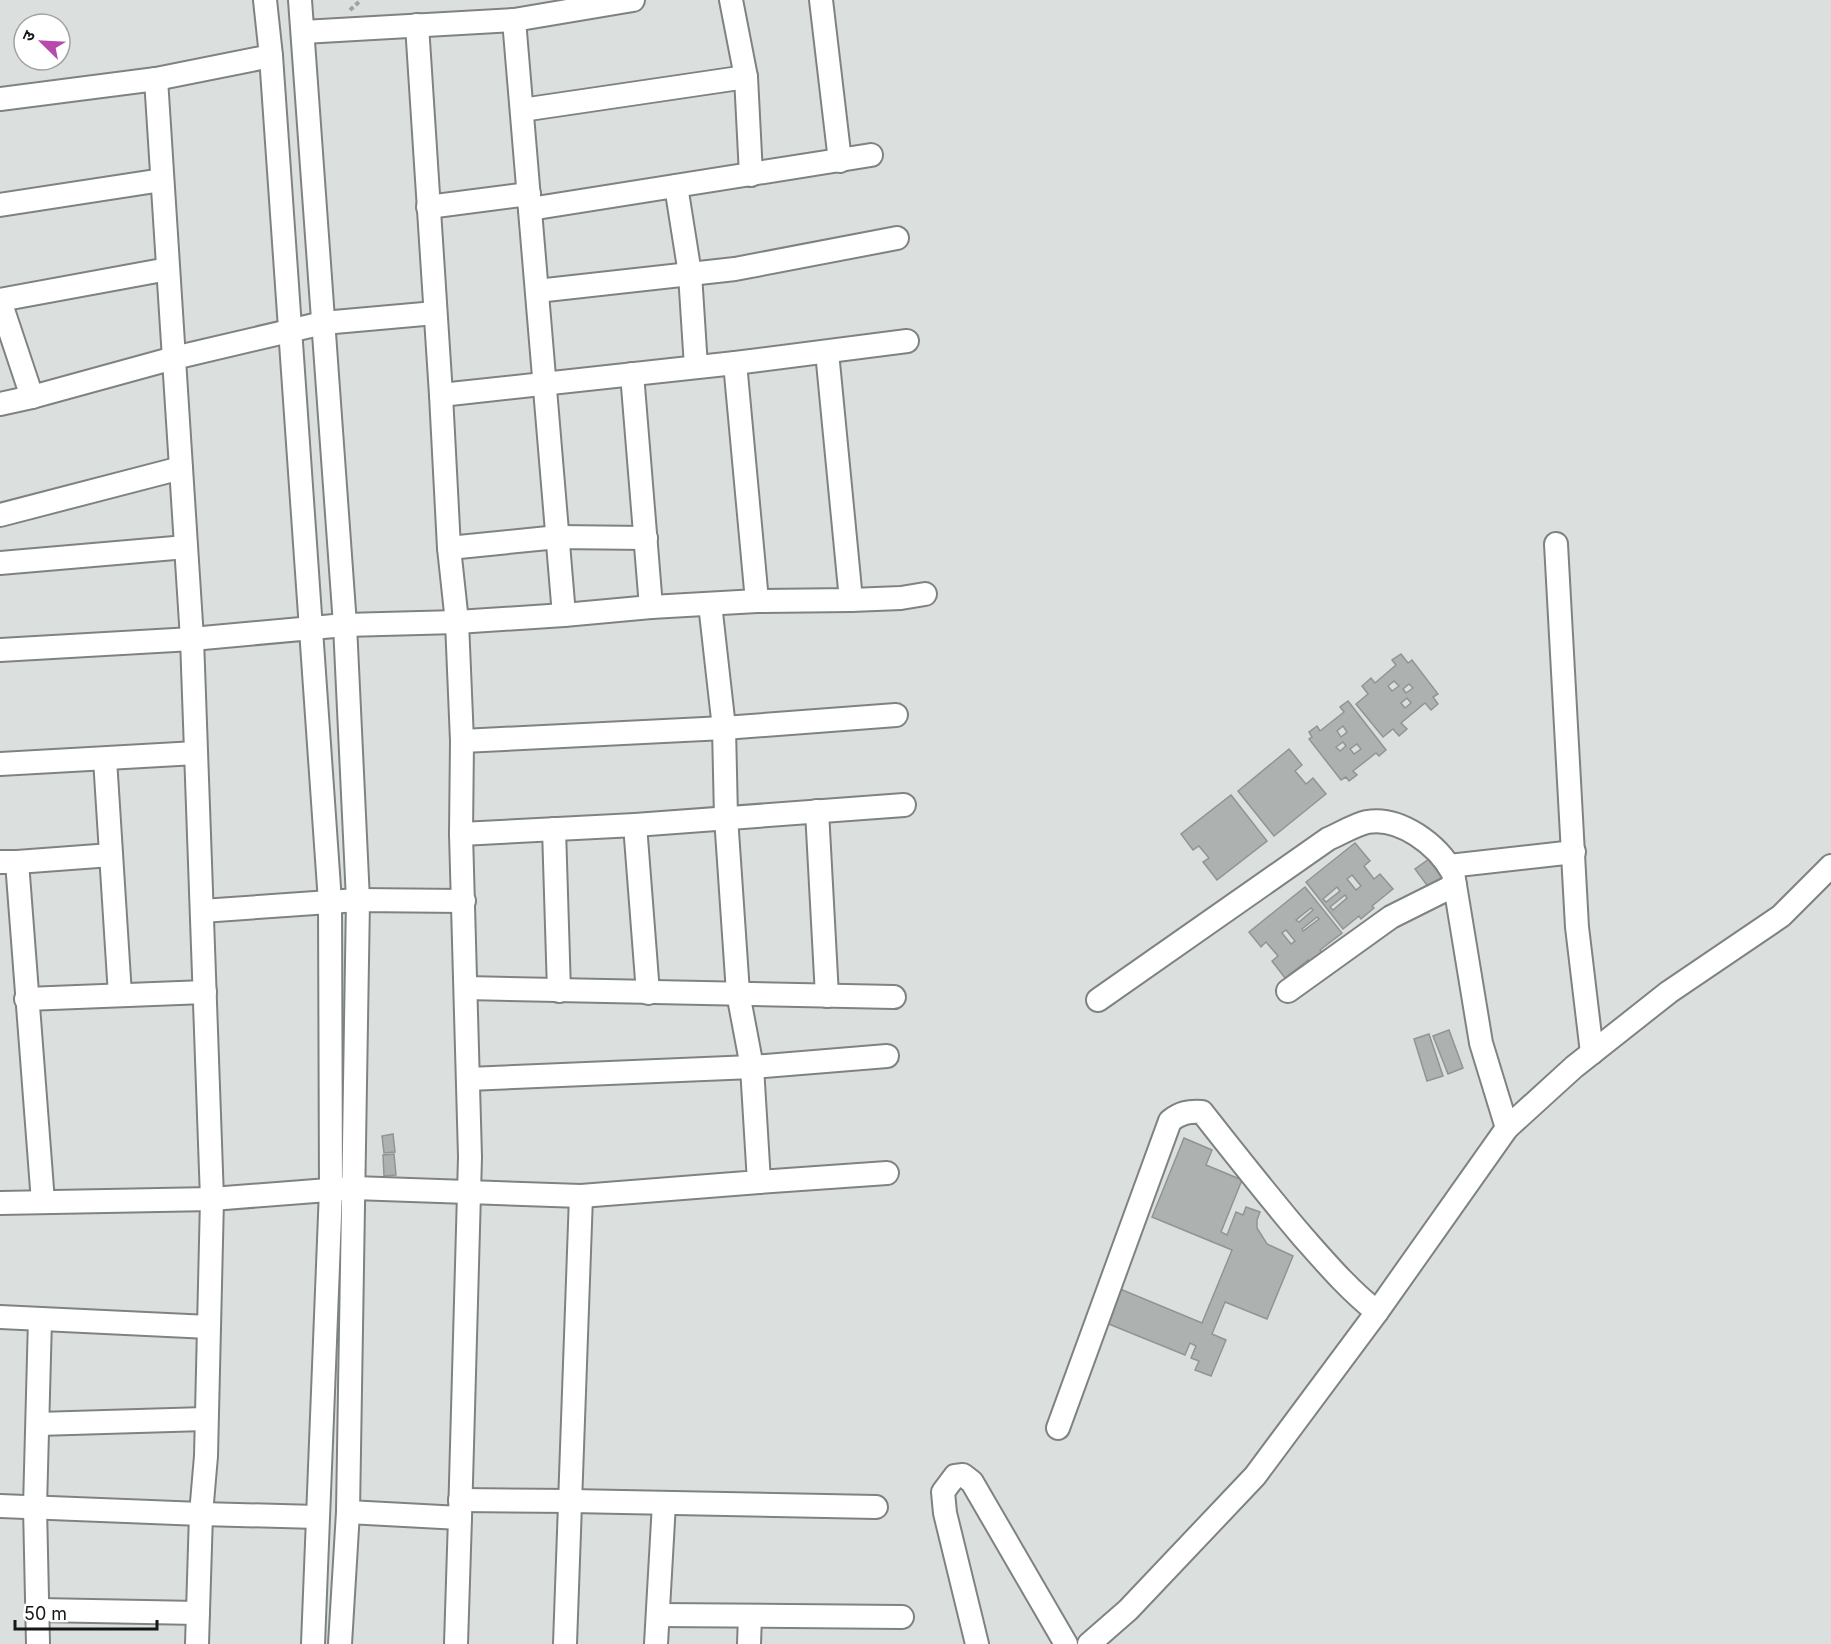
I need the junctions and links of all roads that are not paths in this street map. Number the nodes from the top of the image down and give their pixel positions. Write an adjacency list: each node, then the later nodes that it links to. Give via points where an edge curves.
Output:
1 (265, 0): 9 (street)
2 (300, 0): 8 (street)
3 (633, 0): 6 (street)
4 (731, 0): 10 (street)
5 (821, 0): 15 (street)
6 (514, 20): 7 (street); 13 (street)
7 (417, 25): 8 (street); 21 (street)
8 (303, 32): 28 (street)
9 (271, 56): 11 (street); 29 (street)
10 (746, 77): 13 (street); 16 (street)
11 (156, 79): 12 (street); 17 (street)
12 (0, 99)
13 (522, 110): 19 (street)
14 (871, 155): 15 (street)
15 (840, 161): 16 (street)
16 (751, 175): 18 (street)
17 (162, 180): 20 (street); 23 (street)
18 (676, 186): 19 (street); 24 (street)
19 (529, 201): 21 (street); 25 (street)
20 (0, 205)
21 (428, 207): 27 (street)
22 (897, 238): 24 (street)
23 (168, 269): 26 (street); 32 (street)
24 (690, 274): 25 (street); 34 (street)
25 (537, 291): 36 (street)
26 (0, 301): 38 (street)
27 (435, 313): 28 (street); 37 (street)
28 (323, 323): 29 (street); 55 (street)
29 (290, 331): 32 (street); 56 (street)
30 (907, 341): 31 (street)
31 (827, 352): 33 (street); 49 (street)
32 (174, 358): 38 (street); 40 (street)
33 (735, 363): 34 (street); 50 (street)
34 (696, 367): 35 (street)
35 (632, 374): 36 (street); 43 (street)
36 (545, 383): 37 (street); 42 (street)
37 (441, 394): 46 (street)
38 (32, 397): 39 (street)
39 (0, 404)
40 (181, 468): 41 (street); 45 (street)
41 (0, 515)
42 (558, 537): 43 (street); 46 (street); 53 (street)
43 (646, 538): 52 (street)
44 (1556, 544): 71 (street)
45 (186, 547): 47 (street); 57 (street)
46 (449, 548): 54 (street)
47 (0, 563)
48 (926, 594): 49 (street)
49 (851, 600): 50 (street)
50 (757, 601): 51 (street)
51 (710, 604): 52 (street); 60 (street)
52 (651, 607): 53 (street)
53 (564, 615): 54 (street)
54 (457, 622): 55 (street); 61 (street)
55 (345, 625): 56 (street); 76 (street)
56 (312, 628): 57 (street); 78 (street)
57 (192, 639): 58 (street); 62 (street)
58 (2, 643)
59 (896, 715): 60 (street)
60 (724, 728): 61 (street); 67 (street)
61 (462, 741): 70 (street)
62 (196, 753): 63 (street); 79 (street)
63 (105, 759): 64 (street); 72 (street)
64 (0, 764)
65 (904, 805): 66 (street)
66 (817, 811): 67 (street); 87 (street)
67 (726, 816): 68 (street); 85 (street)
68 (635, 825): 69 (street); 84 (street)
69 (554, 829): 70 (street); 81 (street)
70 (461, 834): 77 (street)
71 (1574, 852): 75 (street); 91 (street, via 1577,927)
72 (111, 855): 73 (street); 86 (street)
73 (8, 862): 89 (street)
74 (1831, 866): 91 (street, via 1781,916 1669,992)
75 (1452, 875): 82 (street); 90 (street, via 1425,840 1384,822 1367,822 1328,839); 95 (street, via 1481,1044)
76 (358, 900): 77 (street); 78 (street); 98 (street)
77 (464, 901): 80 (street)
78 (330, 902): 79 (street); 99 (street)
79 (202, 911): 83 (street)
80 (466, 988): 81 (street); 94 (street)
81 (559, 991): 84 (street)
82 (1288, 991)
83 (205, 992): 86 (street); 102 (street)
84 (648, 993): 85 (street)
85 (738, 993): 87 (street); 93 (street)
86 (120, 995): 89 (street)
87 (827, 996): 88 (street)
88 (894, 998)
89 (26, 999): 103 (street)
90 (1098, 1000)
91 (1592, 1053): 95 (street)
92 (886, 1056): 93 (street)
93 (752, 1068): 94 (street); 97 (street)
94 (468, 1079): 100 (street)
95 (1507, 1128): 105 (street)
96 (887, 1173): 97 (street)
97 (759, 1182): 101 (street)
98 (354, 1188): 99 (street); 100 (street); 118 (street)
99 (331, 1190): 102 (street); 120 (street)
100 (469, 1194): 101 (street); 117 (street)
101 (581, 1197): 112 (street)
102 (212, 1199): 103 (street); 108 (street)
103 (43, 1202): 104 (street)
104 (0, 1203)
105 (1377, 1312): 111 (street, via 1356,1296 1315,1251 1202,1112 1179,1114 1170,1121); 136 (street, via 1256,1476 1128,1610)
106 (0, 1317): 107 (street)
107 (40, 1319): 108 (street); 110 (street)
108 (208, 1328): 109 (street)
109 (205, 1419): 110 (street); 119 (street)
110 (38, 1424): 115 (street)
111 (1058, 1428)
112 (571, 1501): 113 (street); 117 (street); 131 (street)
113 (664, 1503): 116 (street); 123 (street)
114 (0, 1506): 115 (street)
115 (34, 1507): 119 (street); 121 (street)
116 (876, 1507)
117 (460, 1509): 118 (street); 130 (street)
118 (348, 1512): 129 (street)
119 (201, 1514): 120 (street); 122 (street)
120 (317, 1517): 128 (street)
121 (39, 1610): 122 (street); 126 (street)
122 (198, 1613): 127 (street)
123 (658, 1615): 124 (street); 132 (street)
124 (750, 1616): 125 (street); 133 (street)
125 (902, 1617)
126 (38, 1644)
127 (197, 1644)
128 (313, 1644)
129 (340, 1644)
130 (456, 1644)
131 (565, 1644)
132 (656, 1644)
133 (749, 1644)
134 (977, 1644): 135 (street, via 943,1492 955,1476 963,1475 972,1482)
135 (1066, 1644)
136 (1089, 1644)

